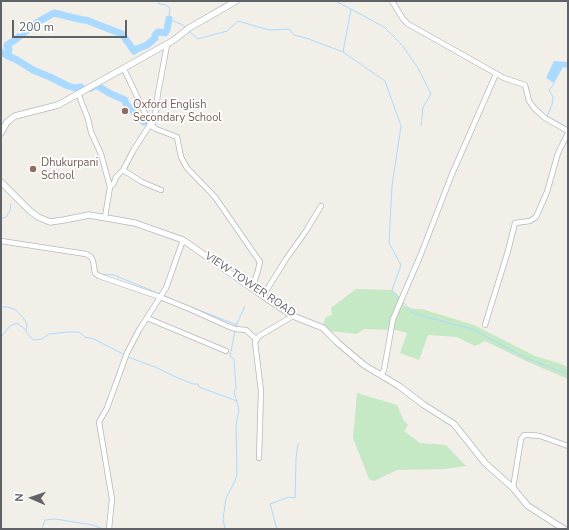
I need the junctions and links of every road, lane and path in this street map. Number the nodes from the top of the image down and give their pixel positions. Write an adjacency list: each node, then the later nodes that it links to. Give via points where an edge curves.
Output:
1 (236, 1): 3 (street, via 187,29)
2 (392, 1): 5 (street, via 408,24)
3 (167, 45): 4 (street); 7 (street)
4 (124, 69): 6 (street); 7 (street)
5 (496, 74): 8 (street, via 525,85 529,101 535,109); 26 (street, via 397,308)
6 (78, 93): 9 (street, via 58,105 15,116 7,122); 12 (street, via 101,154)
7 (151, 126): 10 (street); 18 (street, via 177,137 181,157 187,168 215,197 260,262)
8 (568, 132): 23 (street, via 536,216 530,221 515,223)
9 (1, 133)
10 (123, 170): 12 (street); 13 (street)
11 (1, 182): 15 (street, VIEW TOWER ROAD, via 30,211 50,222 89,215)
12 (110, 187): 15 (street)
13 (161, 190)
14 (321, 206): 19 (street)
15 (105, 217): 16 (street, VIEW TOWER ROAD)
16 (183, 240): 18 (street, VIEW TOWER ROAD); 20 (street, via 166,288)
17 (1, 241): 20 (street, via 86,254 91,257 95,273 99,276)
18 (252, 288): 19 (street, VIEW TOWER ROAD)
19 (262, 296): 21 (street, VIEW TOWER ROAD)
20 (160, 297): 22 (street); 24 (street, via 235,329 246,330)
21 (293, 316): 24 (street); 26 (street, VIEW TOWER ROAD, via 323,328 364,365)
22 (147, 318): 25 (street); 30 (street, via 127,353 107,408 99,422 112,499)
23 (485, 325)
24 (256, 339): 28 (street, via 260,391)
25 (226, 351)
26 (381, 375): 29 (street, VIEW TOWER ROAD, via 454,424 485,463)
27 (568, 446): 29 (street, via 540,436 524,435 521,439)
28 (259, 458)
29 (513, 488): 31 (street, VIEW TOWER ROAD, via 528,506)
30 (109, 529)
31 (563, 529)

